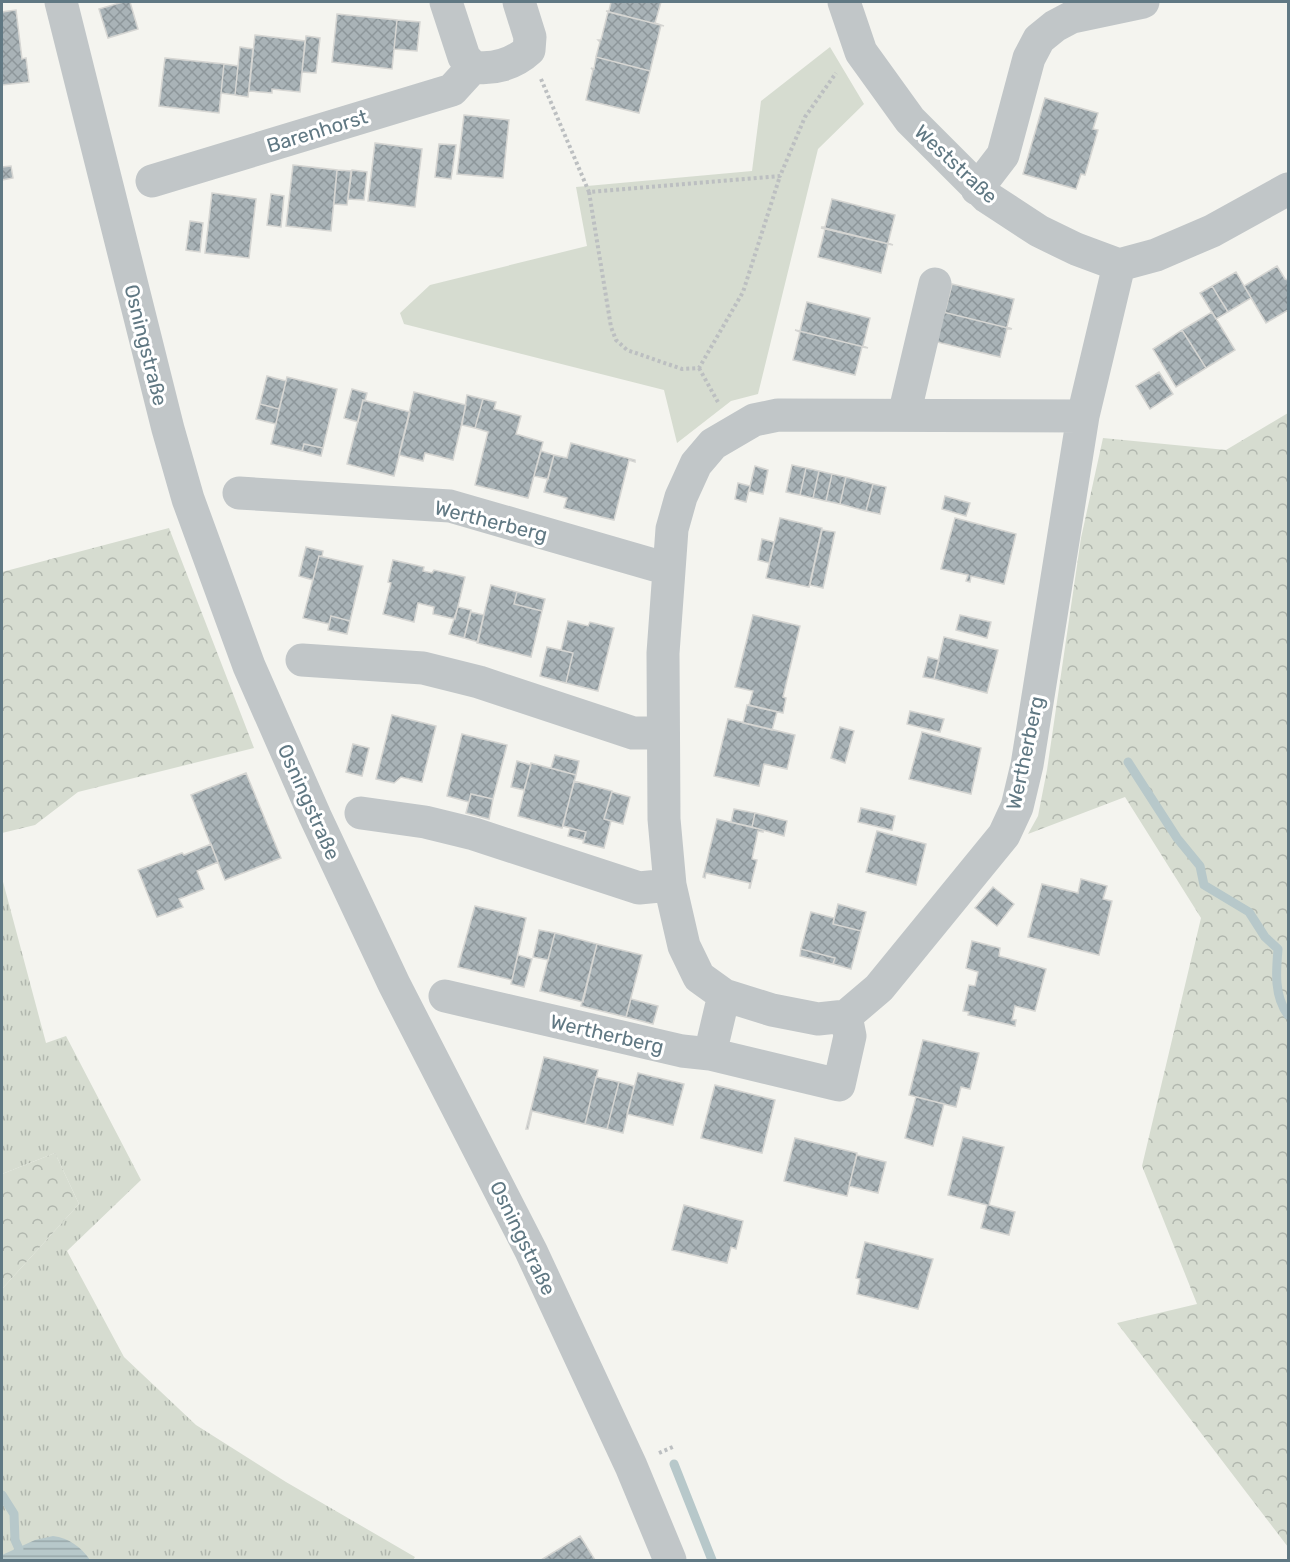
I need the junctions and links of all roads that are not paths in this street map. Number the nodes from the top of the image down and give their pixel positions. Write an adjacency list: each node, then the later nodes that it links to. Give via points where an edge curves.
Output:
1 (60, 2): 24 (street, Osningstraße, via 168,429 188,499 249,666 394,984 531,1251)
2 (446, 2): 6 (street, via 464,57)
3 (519, 2): 6 (street, via 530,50 519,59 487,69)
4 (844, 2): 8 (street, Weststraße, via 861,52 910,120)
5 (1143, 2): 8 (street, via 1072,17 1039,39 1029,58 1003,155)
6 (473, 67): 7 (street, Barenhorst, via 452,90)
7 (152, 181)
8 (976, 189): 10 (street, Weststraße, via 1039,231)
9 (1286, 198): 10 (street, via 1156,255)
10 (1119, 265): 13 (street, Wertherberg)
11 (935, 284): 12 (street)
12 (904, 415): 13 (street); 15 (street, via 778,415 754,420 734,430 713,444 696,464 672,529)
13 (1083, 416): 22 (street, Wertherberg, via 1017,807 1004,834 879,988)
14 (239, 493): 15 (street, Wertherberg, via 450,507)
15 (668, 568): 17 (street)
16 (303, 660): 17 (street, via 423,668 479,682 633,733)
17 (663, 733): 19 (street)
18 (361, 813): 19 (street, via 474,834 639,888)
19 (670, 885): 20 (street, via 684,946 699,977)
20 (724, 995): 22 (street, via 818,1019); 23 (street)
21 (445, 996): 23 (street, Wertherberg, via 682,1052)
22 (846, 1016): 23 (street, Wertherberg, via 850,1036 839,1085)
23 (710, 1054)
24 (670, 1560)

